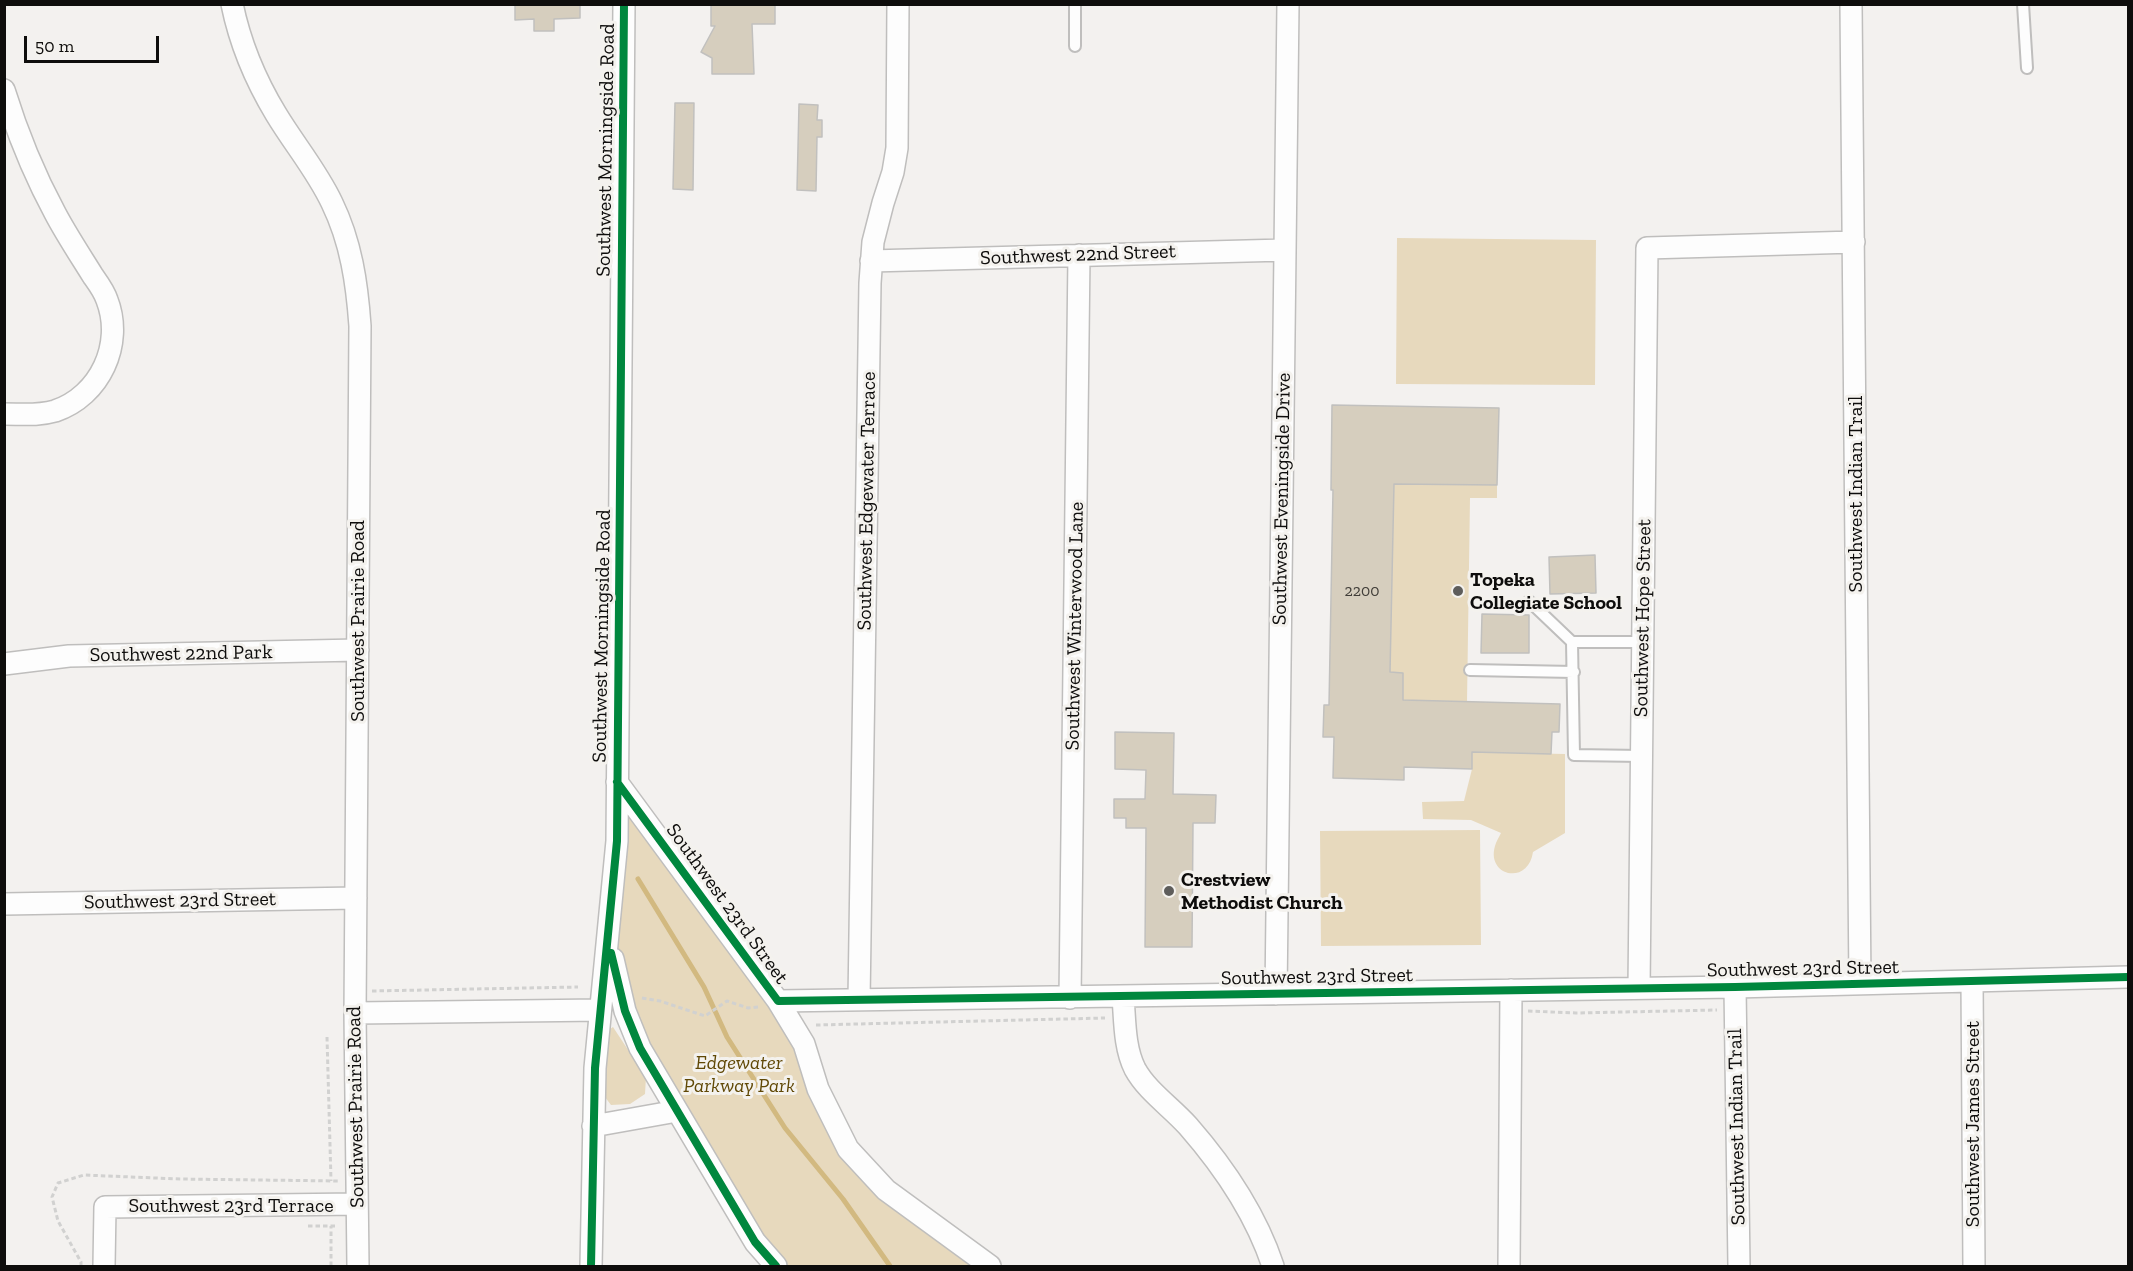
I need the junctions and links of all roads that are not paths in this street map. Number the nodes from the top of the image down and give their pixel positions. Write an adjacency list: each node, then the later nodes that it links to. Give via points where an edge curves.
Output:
1 (232, 4): 19 (street, Southwest Prairie Road, via 256,76 339,219 358,288)
2 (624, 4): 24 (street, Southwest Morningside Road)
3 (898, 4): 14 (street, Southwest Edgewater Terrace, via 897,148)
4 (1075, 4): 8 (lane)
5 (1288, 4): 12 (street, Southwest Eveningside Drive)
6 (1851, 4): 11 (street, Southwest Indian Trail)
7 (2024, 4): 9 (lane)
8 (1075, 46)
9 (2027, 68)
10 (4, 90): 15 (street, via 28,158 55,213 106,298 113,332 111,350 101,374 84,394 62,408 41,414)
11 (1854, 242): 18 (street, Southwest Hope Street, via 1647,248); 30 (street, Southwest Indian Trail)
12 (1284, 250): 13 (street, Southwest 22nd Street); 34 (street, Southwest Eveningside Drive)
13 (1079, 255): 14 (street, Southwest 22nd Street); 36 (street, Southwest Winterwood Lane)
14 (871, 261): 37 (street, Southwest Edgewater Terrace)
15 (4, 414)
16 (1529, 601): 17 (lane)
17 (1572, 642): 18 (lane); 22 (lane)
18 (1643, 642): 23 (street, Southwest Hope Street)
19 (358, 650): 20 (street, Southwest 22nd Park, via 69,656); 25 (street, Southwest Prairie Road)
20 (4, 664)
21 (1470, 670): 22 (lane)
22 (1574, 672): 23 (lane, via 1574,755)
23 (1642, 756): 32 (street, Southwest Hope Street)
24 (617, 782): 27 (street, Southwest Morningside Road, via 617,841); 38 (street, Southwest 23rd Street)
25 (356, 898): 26 (street, Southwest 23rd Street); 40 (street, Southwest Prairie Road)
26 (4, 904)
27 (607, 948): 39 (street, Southwest Morningside Road); 41 (street, via 612,953 632,1030)
28 (2128, 977): 29 (street, Southwest 23rd Street)
29 (1972, 981): 30 (street, Southwest 23rd Street); 52 (street, Southwest James Street)
30 (1860, 984): 31 (street, Southwest 23rd Street)
31 (1735, 987): 32 (street, Southwest 23rd Street); 51 (street, Southwest Indian Trail)
32 (1640, 988): 33 (street, Southwest 23rd Street)
33 (1511, 990): 34 (street, Southwest 23rd Street); 50 (street)
34 (1276, 994): 35 (street, Southwest 23rd Street)
35 (1123, 997): 36 (street, Southwest 23rd Street); 49 (street, via 1134,1067 1226,1175)
36 (1070, 998): 37 (street, Southwest 23rd Street)
37 (859, 1000): 38 (street, Southwest 23rd Street)
38 (769, 1004): 48 (street, via 804,1044 818,1089 848,1149 886,1190)
39 (600, 1010): 40 (street); 42 (street, Southwest Morningside Road)
40 (355, 1013): 43 (street, Southwest Prairie Road)
41 (677, 1111): 42 (street); 47 (street, via 754,1242)
42 (593, 1126): 46 (street, Southwest Morningside Road)
43 (357, 1204): 44 (street, Southwest 23rd Terrace, via 105,1207); 45 (street, Southwest Prairie Road)
44 (104, 1266)
45 (358, 1266)
46 (591, 1266)
47 (776, 1266)
48 (990, 1266)
49 (1273, 1266)
50 (1509, 1266)
51 (1739, 1266)
52 (1974, 1266)

